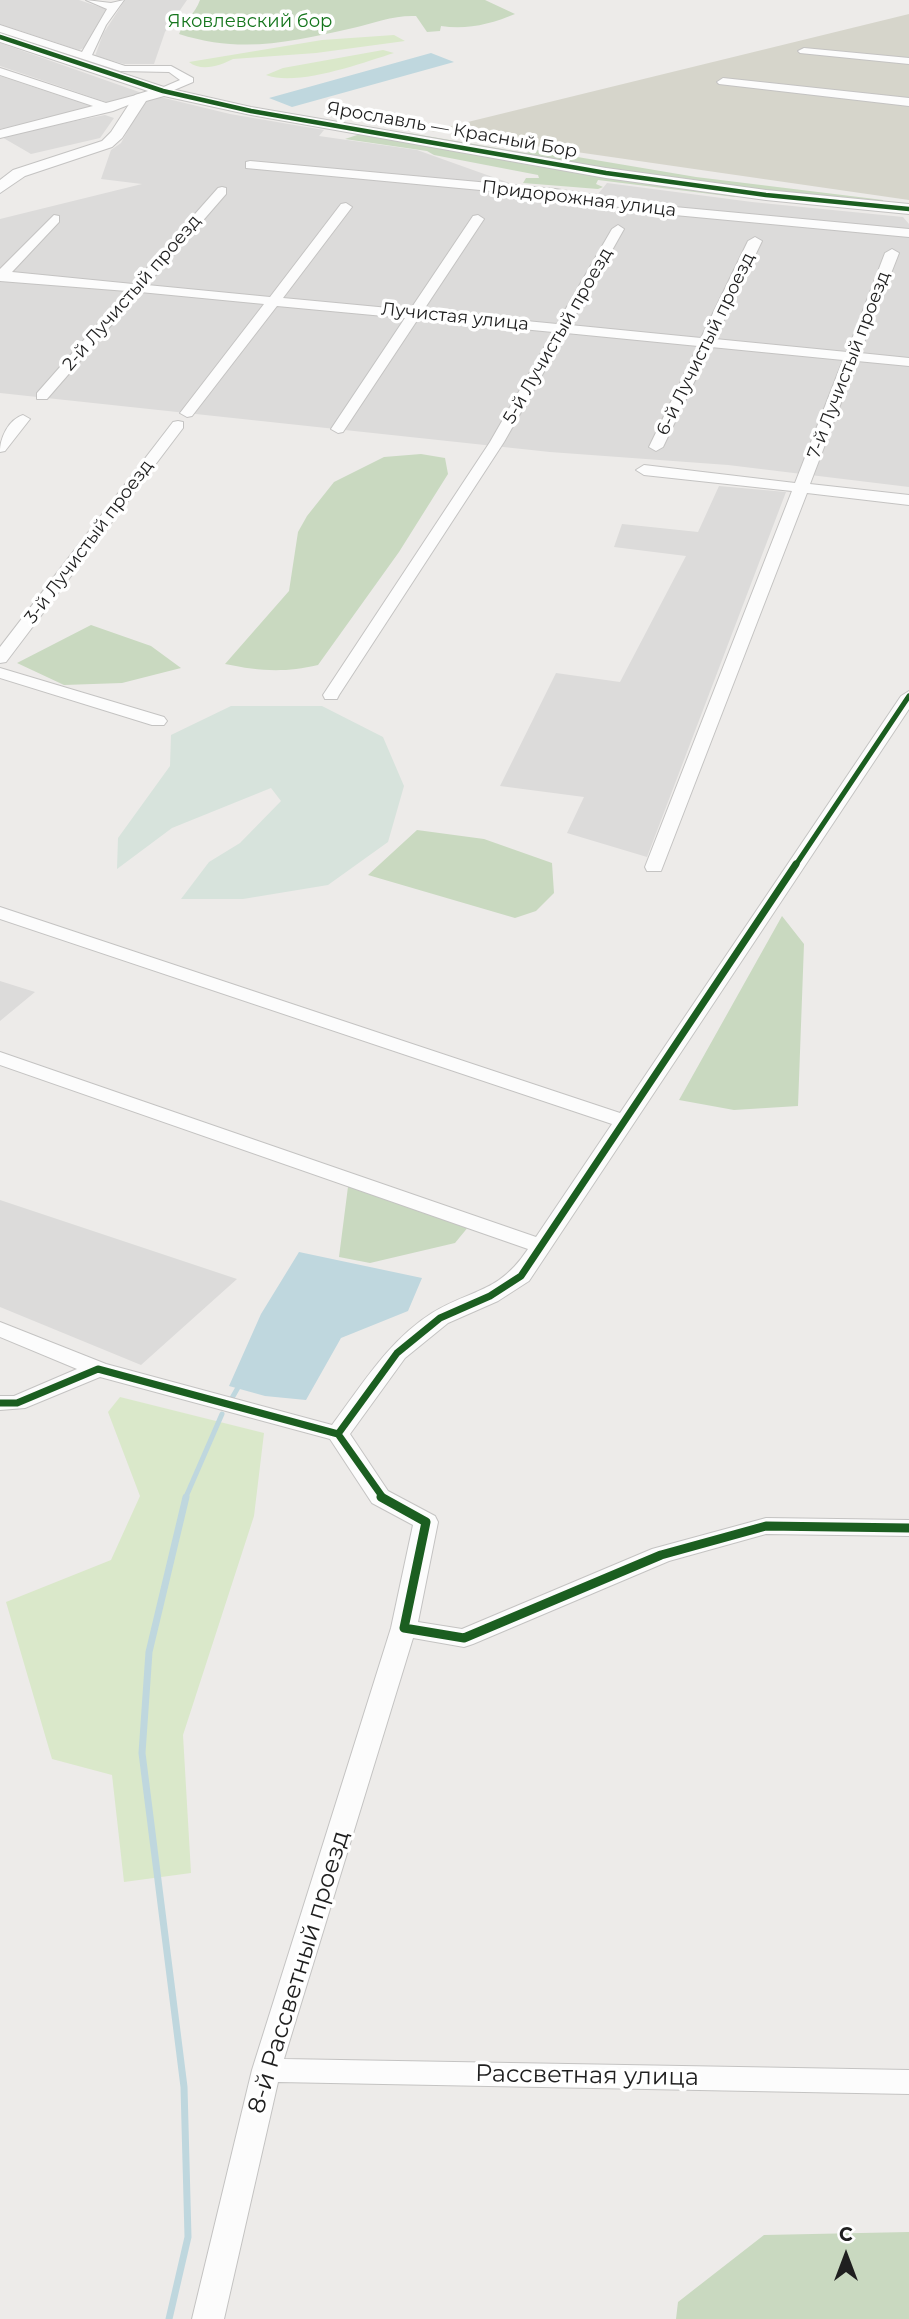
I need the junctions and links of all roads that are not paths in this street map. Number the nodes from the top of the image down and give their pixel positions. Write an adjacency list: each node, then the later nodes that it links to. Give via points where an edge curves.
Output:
1 (91, 0): 2 (street)
2 (116, 4): 6 (street)
3 (0, 28): 6 (street)
4 (0, 37): 10 (street, Ярославль — Красный Бор)
5 (804, 51): 7 (street)
6 (86, 56): 10 (street, via 124,69 171,69 190,80)
7 (909, 61)
8 (0, 71): 13 (street)
9 (723, 82): 12 (street)
10 (163, 91): 11 (street); 19 (street, Ярославль — Красный Бор, via 251,111 606,173)
11 (140, 98): 13 (street); 16 (street, via 107,144 27,170)
12 (909, 102)
13 (109, 108): 14 (street)
14 (0, 134)
15 (250, 165): 23 (street, Придорожная улица)
16 (0, 188)
17 (222, 191): 27 (street, 2-й Лучистый проезд)
18 (346, 207): 28 (street, 3-й Лучистый проезд)
19 (909, 209)
20 (54, 219): 26 (street)
21 (478, 219): 29 (street)
22 (618, 229): 30 (street, 5-й Лучистый проезд)
23 (909, 233)
24 (755, 242): 31 (street, 6-й Лучистый проезд)
25 (892, 253): 32 (street, 7-й Лучистый проезд)
26 (0, 276): 27 (street, Лучистая улица)
27 (137, 286): 28 (street, Лучистая улица); 34 (street, 2-й Лучистый проезд)
28 (276, 299): 29 (street, Лучистая улица); 42 (street, 3-й Лучистый проезд)
29 (415, 313): 30 (street, Лучистая улица); 36 (street)
30 (563, 327): 31 (street, Лучистая улица); 44 (street, 5-й Лучистый проезд, via 497,442)
31 (708, 342): 32 (street, Лучистая улица); 37 (street, 6-й Лучистый проезд)
32 (852, 356): 33 (street, Лучистая улица); 40 (street, 7-й Лучистый проезд)
33 (909, 362)
34 (42, 396)
35 (23, 419): 38 (street)
36 (338, 429)
37 (656, 447)
38 (0, 448)
39 (644, 470): 40 (street)
40 (803, 483): 41 (street); 47 (street, 7-й Лучистый проезд)
41 (909, 500)
42 (0, 659)
43 (0, 673): 46 (street)
44 (331, 695)
45 (909, 696): 50 (street)
46 (158, 721)
47 (654, 867)
48 (0, 913): 50 (street)
49 (0, 1058): 51 (street)
50 (623, 1121): 51 (street)
51 (540, 1246): 55 (street, via 521,1276 440,1318 397,1353)
52 (0, 1329): 53 (street)
53 (98, 1369): 54 (street, via 17,1404); 55 (street)
54 (0, 1403)
55 (338, 1434): 57 (street, 8-й Рассветный проезд, via 380,1497 426,1522)
56 (909, 1528): 57 (street, via 766,1526 661,1555 464,1638)
57 (404, 1628): 58 (street, 8-й Рассветный проезд)
58 (266, 2070): 59 (street, Рассветная улица); 60 (street, 8-й Рассветный проезд)
59 (909, 2082)
60 (208, 2319)

